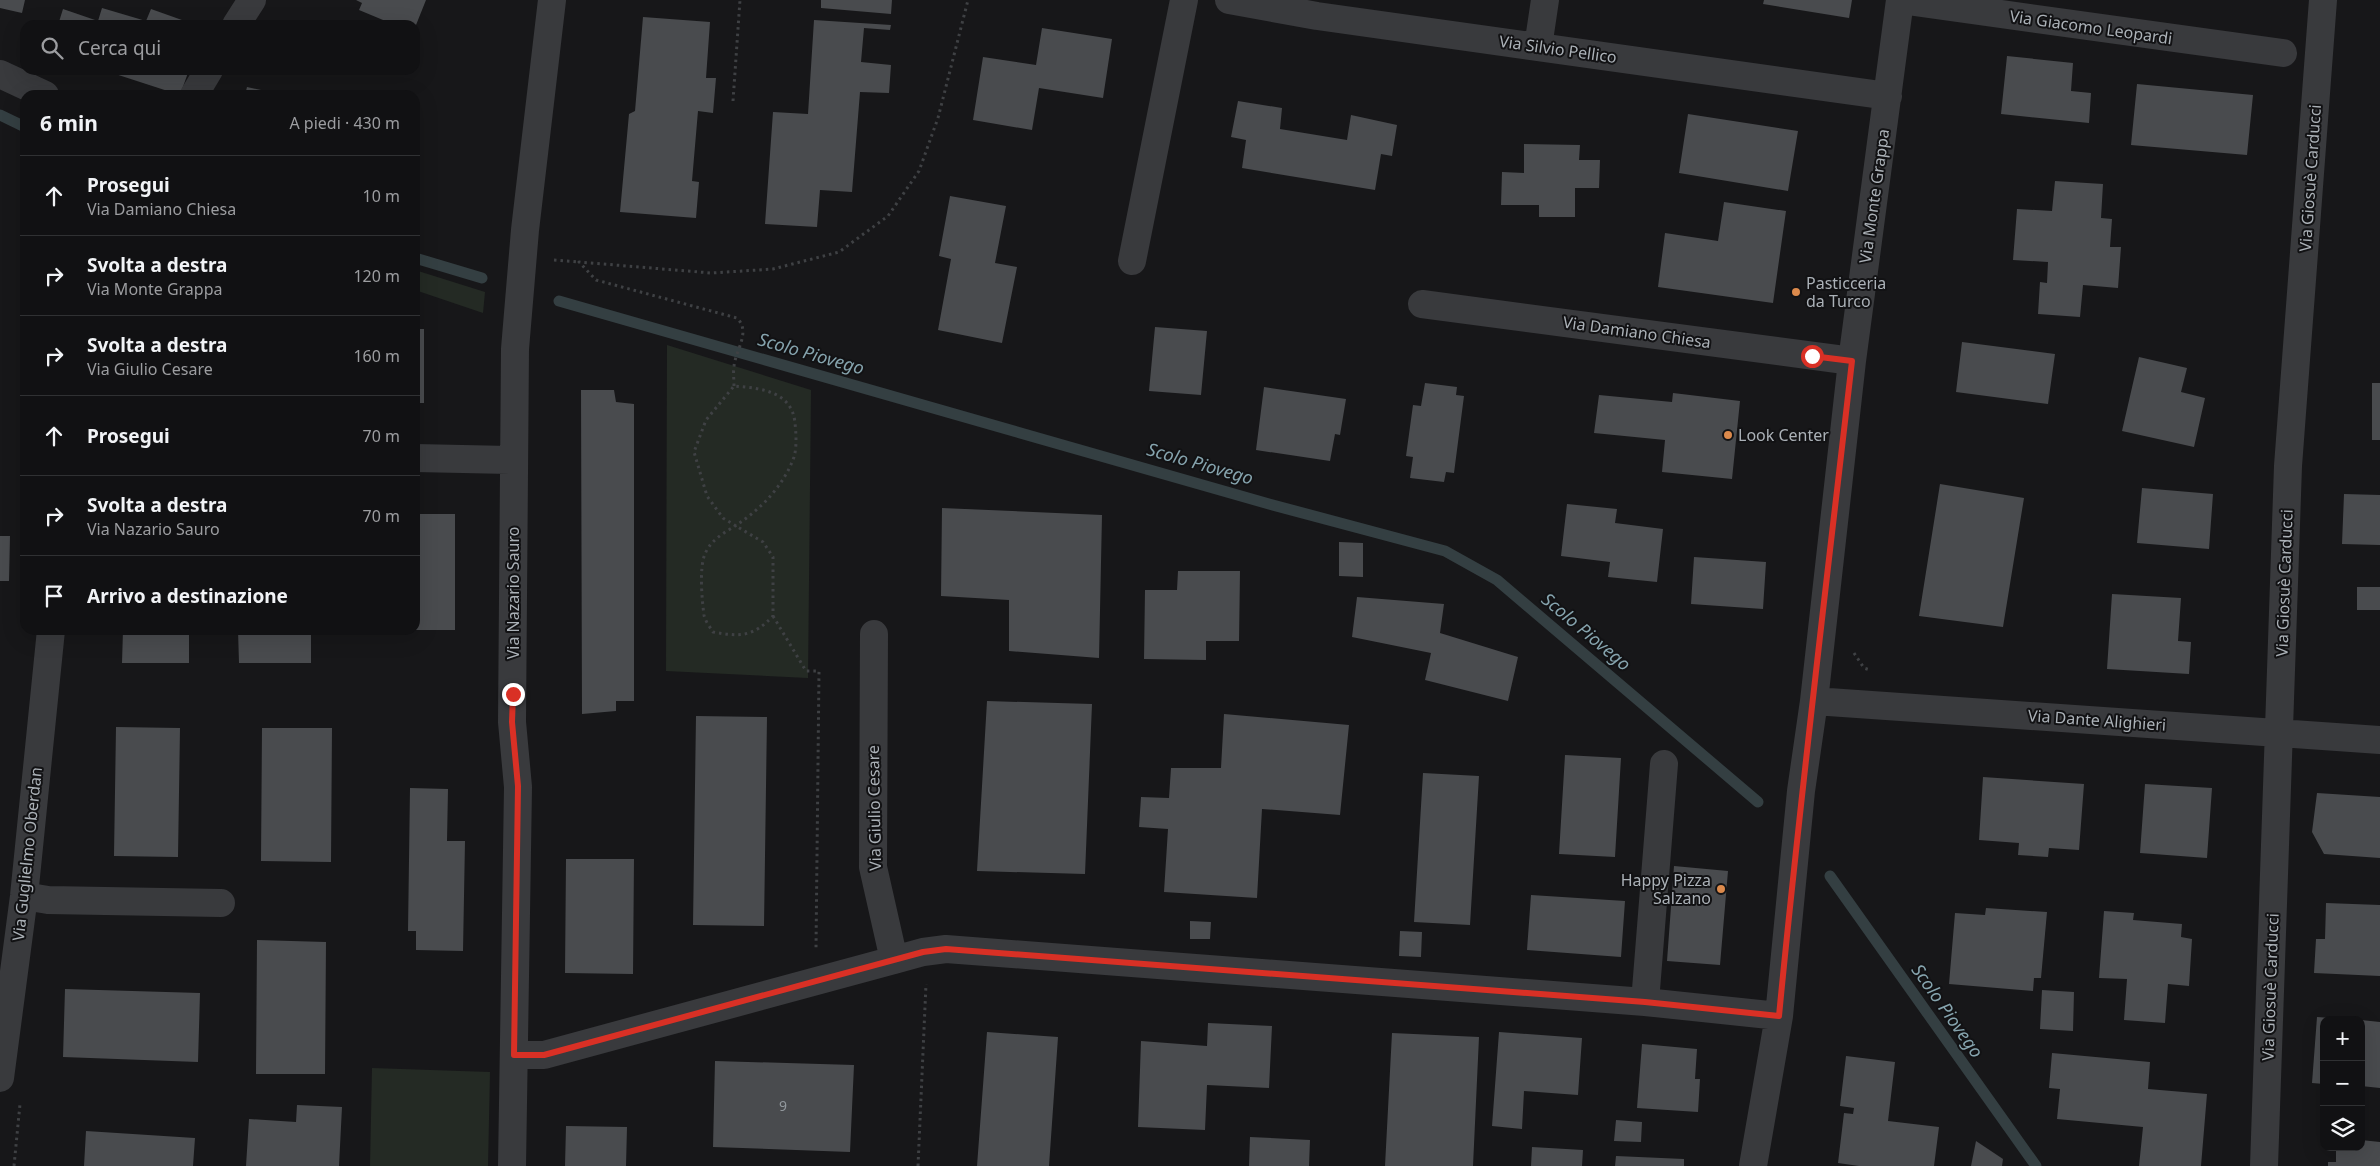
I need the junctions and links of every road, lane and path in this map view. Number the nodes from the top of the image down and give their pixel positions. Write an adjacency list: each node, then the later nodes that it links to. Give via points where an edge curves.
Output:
1 (252, 0): 10 (street)
2 (552, 0): 26 (street, Via Nazario Sauro, via 525,230 515,349)
3 (740, 0): 18 (path)
4 (968, 0): 21 (path, via 938,118 919,171 888,216 839,252 772,269 711,272)
5 (1184, 0): 20 (street)
6 (1229, 0): 11 (street, Via Silvio Pellico, via 1317,16)
7 (1545, 0): 11 (street)
8 (1900, 0): 12 (street, Via Giacomo Leopardi); 17 (street, Via Monte Grappa)
9 (2323, 0): 33 (street, Via Giosuè Carducci, via 2288,466)
10 (239, 20)
11 (1538, 47): 17 (street, Via Silvio Pellico)
12 (2283, 53)
13 (0, 74): 15 (street)
14 (205, 75): 16 (street)
15 (34, 90)
16 (197, 90)
17 (1888, 96): 23 (street, Via Monte Grappa)
18 (733, 101)
19 (549, 260): 21 (path)
20 (1132, 260)
21 (579, 262): 24 (path, via 596,280 737,318 742,322 744,331 734,366)
22 (1422, 304): 23 (street, Via Damiano Chiesa)
23 (1852, 361): 32 (street, Via Monte Grappa)
24 (734, 386): 27 (path, via 706,420 694,452 707,496 723,518); 27 (path, via 757,387 782,396 794,413 796,434 794,456 777,489)
25 (420, 458): 26 (street)
26 (514, 460): 41 (street, Via Nazario Sauro, via 512,722 518,786)
27 (736, 526): 27 (path, via 724,532 704,554 704,617 712,632 745,635 761,629 773,616 773,558 763,542)
28 (874, 634): 38 (street, Via Giulio Cesare, via 873,867)
29 (50, 635): 36 (street, Via Guglielmo Oberdan)
30 (1854, 649): 31 (path, via 1864,668)
31 (1873, 672)
32 (1814, 701): 33 (street, Via Dante Alighieri); 40 (street, Via Monte Grappa, via 1801,791)
33 (2279, 732): 34 (street, Via Dante Alighieri); 47 (street, Via Giosuè Carducci)
34 (2380, 740)
35 (1664, 764): 39 (street)
36 (24, 896): 37 (street, via 48,900); 42 (street, Via Guglielmo Oberdan)
37 (221, 902)
38 (894, 960): 39 (street, via 946,949); 41 (street, via 544,1055)
39 (1645, 1002): 40 (street)
40 (1779, 1016): 46 (street, Via Monte Grappa)
41 (514, 1055): 45 (street, Via Nazario Sauro)
42 (0, 1078)
43 (20, 1103): 44 (path)
44 (14, 1166)
45 (512, 1166)
46 (1753, 1166)
47 (2264, 1166)

